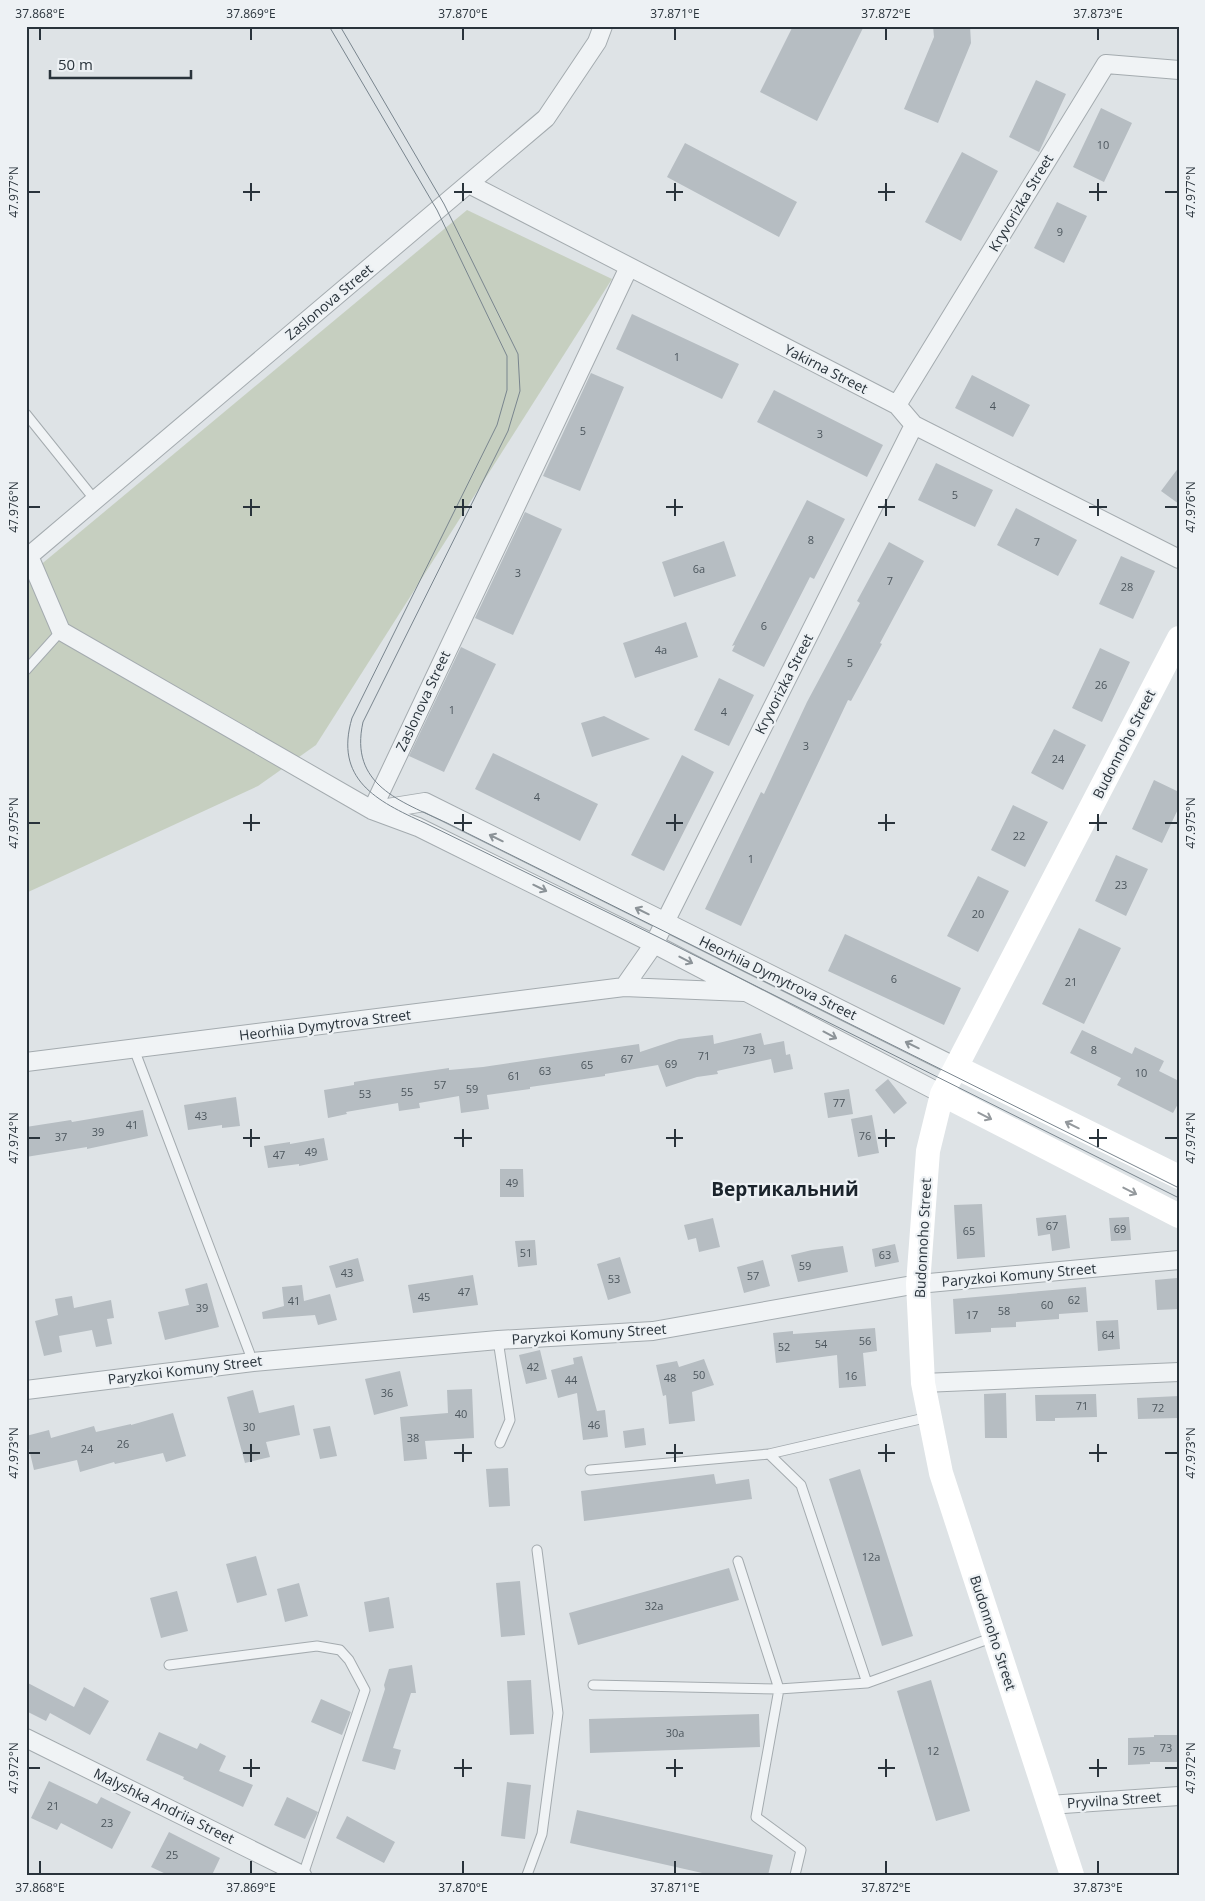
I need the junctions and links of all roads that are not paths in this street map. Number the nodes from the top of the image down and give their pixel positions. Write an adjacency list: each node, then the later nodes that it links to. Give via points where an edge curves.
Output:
1 (603, 26): 3 (street, Zaslonova Street, via 597,42 546,118)
2 (1179, 70): 5 (street, Kryvorizka Street, via 1106,64)
3 (469, 184): 4 (street, Yakirna Street); 8 (street, Zaslonova Street)
4 (629, 267): 5 (street, Yakirna Street); 14 (street, Zaslonova Street)
5 (897, 405): 7 (street, Yakirna Street)
6 (26, 414): 8 (lane)
7 (914, 425): 10 (street, Yakirna Street); 15 (street, Kryvorizka Street)
8 (95, 500): 9 (street, Zaslonova Street)
9 (28, 557): 11 (street)
10 (1179, 559)
11 (61, 631): 13 (lane); 14 (street, Heorhiia Dymytrova Street)
12 (1179, 638): 21 (main road, Budonnoho Street)
13 (26, 670)
14 (372, 810): 15 (street, Heorhiia Dymytrova Street, one-way to 14, via 425,802); 16 (street, Heorhiia Dymytrova Street, one-way to 16, via 418,827)
15 (665, 922): 16 (street, Kryvorizka Street); 21 (street, Heorhiia Dymytrova Street, one-way to 15)
16 (654, 944): 17 (street); 18 (street, Heorhiia Dymytrova Street, one-way to 18)
17 (624, 988): 18 (street, Heorhiia Dymytrova Street); 19 (street, Heorhiia Dymytrova Street)
18 (750, 992): 22 (street, Heorhiia Dymytrova Street, one-way to 22)
19 (134, 1049): 20 (street, Heorhiia Dymytrova Street); 28 (lane)
20 (26, 1062)
21 (956, 1067): 22 (main road, Budonnoho Street); 23 (main road, Heorhiia Dymytrova Street, one-way to 21)
22 (942, 1094): 24 (main road, Heorhiia Dymytrova Street, one-way to 24); 26 (main road, Budonnoho Street, via 928,1151)
23 (1179, 1177)
24 (1179, 1216)
25 (1179, 1260): 26 (street, Paryzkoi Komuny Street)
26 (918, 1284): 27 (street, Paryzkoi Komuny Street, via 654,1331); 30 (main road, Budonnoho Street)
27 (498, 1340): 28 (street, Paryzkoi Komuny Street); 33 (lane, via 510,1420)
28 (253, 1362): 31 (street, Paryzkoi Komuny Street)
29 (1179, 1372): 30 (street)
30 (923, 1383): 32 (main road, Budonnoho Street)
31 (26, 1390)
32 (930, 1416): 34 (lane); 38 (main road, Budonnoho Street, via 941,1472)
33 (500, 1443)
34 (769, 1454): 35 (lane); 40 (lane, via 801,1485)
35 (590, 1470)
36 (537, 1550): 47 (lane, via 558,1713 542,1834)
37 (738, 1561): 42 (lane)
38 (995, 1637): 40 (lane); 45 (main road, Budonnoho Street)
39 (169, 1665): 46 (lane, via 317,1646 340,1650 349,1660 365,1690)
40 (867, 1683): 42 (lane)
41 (593, 1685): 42 (lane)
42 (779, 1689): 48 (lane, via 756,1817 800,1850)
43 (26, 1738): 46 (street, Malyshka Andriia Street)
44 (1179, 1796): 45 (street, Pryvilna Street)
45 (1050, 1805): 49 (main road, Budonnoho Street)
46 (303, 1875)
47 (527, 1875)
48 (795, 1875)
49 (1072, 1875)

